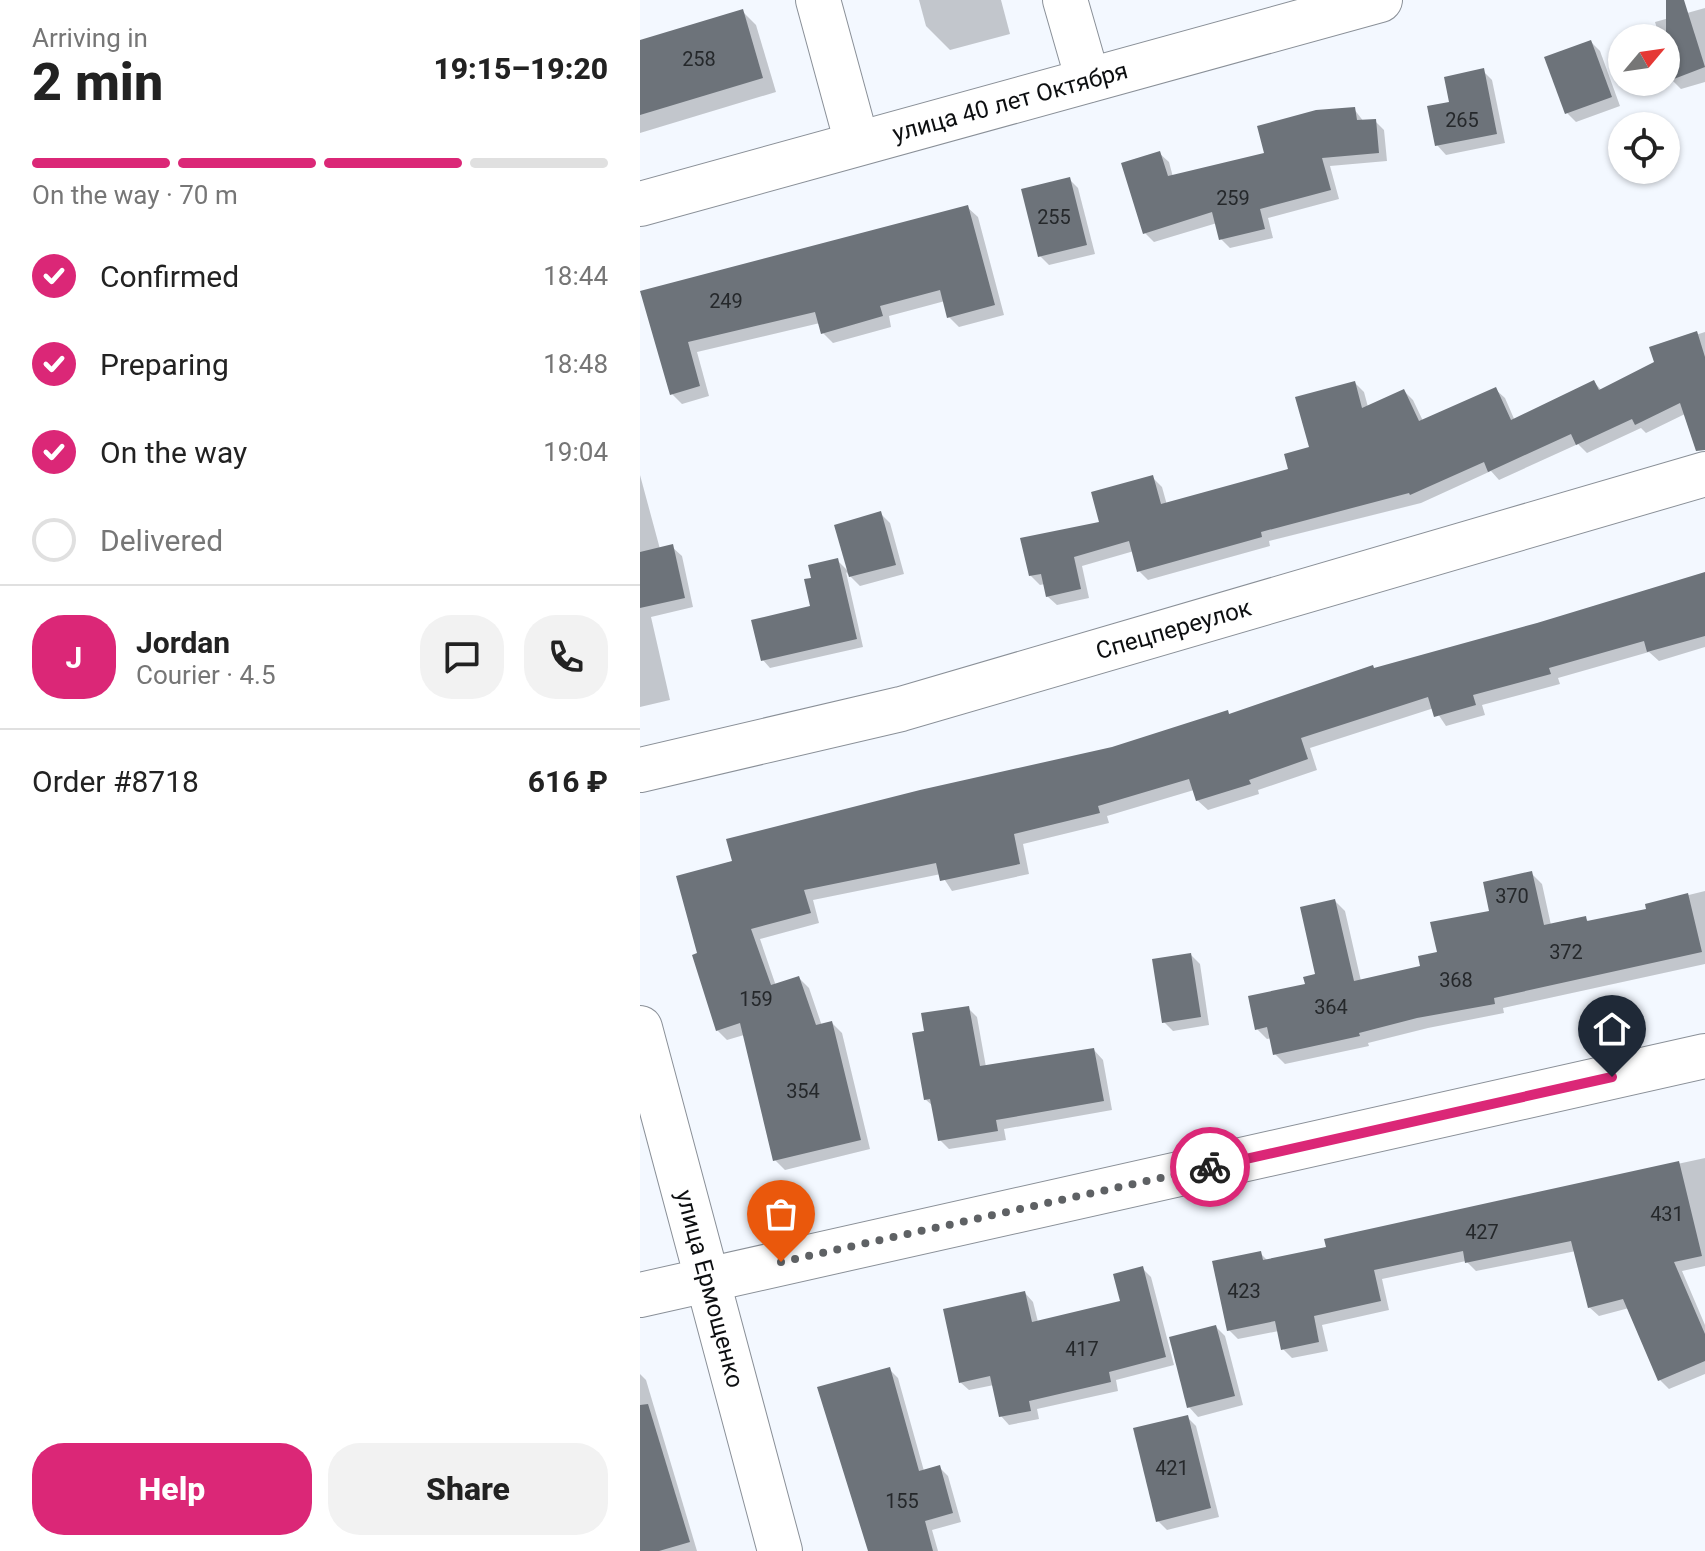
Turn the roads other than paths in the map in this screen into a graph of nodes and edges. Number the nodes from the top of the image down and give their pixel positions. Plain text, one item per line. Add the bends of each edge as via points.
1 (818, 0) edge
2 (1065, 0) edge
3 (1380, 0) edge
4 (1088, 80) junction
5 (857, 143) junction
6 (640, 204) edge
7 (1705, 474) edge
8 (640, 770) edge
9 (640, 1028) edge
10 (1705, 1056) edge
11 (708, 1278) junction
12 (640, 1295) edge
13 (780, 1551) edge

1 - 5 main road
2 - 4 main road
3 - 4 main road, улица 40 лет Октября
4 - 5 main road, улица 40 лет Октября
5 - 6 main road, улица 40 лет Октября
7 - 8 main road, Спецпереулок via 901,709
9 - 11 main road, улица Ермощенко
10 - 11 main road
11 - 12 main road
11 - 13 main road, улица Ермощенко

